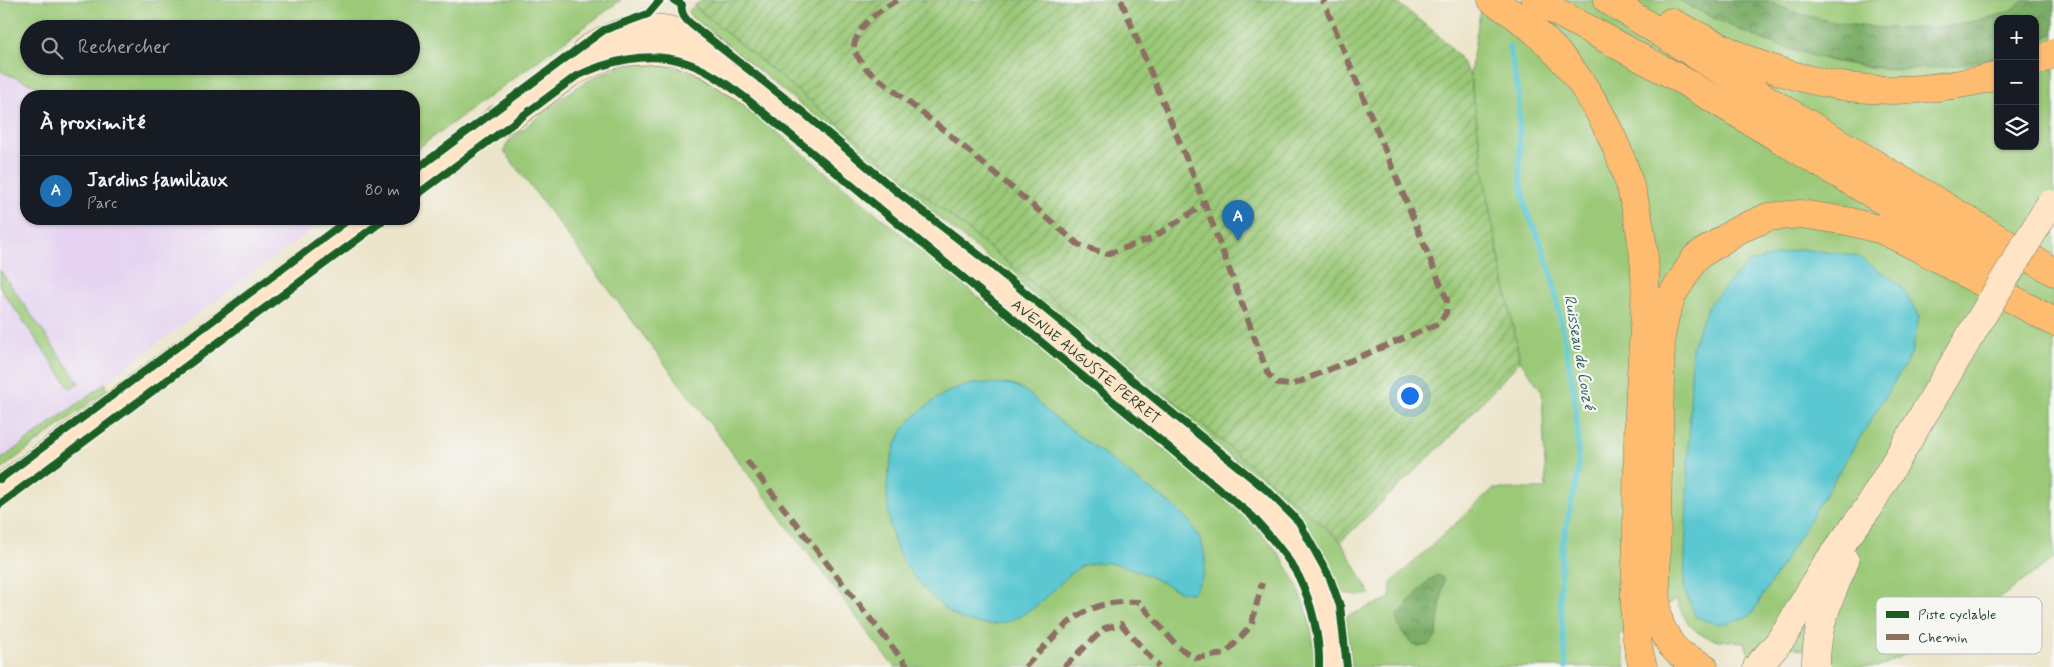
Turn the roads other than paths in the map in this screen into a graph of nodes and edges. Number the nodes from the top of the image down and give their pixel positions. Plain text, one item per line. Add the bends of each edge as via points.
1 (1492, 0) edge
2 (1535, 0) edge
3 (1608, 0) edge
4 (1618, 0) edge
5 (2054, 53) edge
6 (2039, 60) edge
7 (1994, 77) edge
8 (420, 179) edge
9 (2052, 201) edge
10 (357, 225) edge
11 (2054, 272) edge
12 (2054, 304) edge
13 (2054, 322) edge
14 (0, 489) edge
15 (1868, 508) junction
16 (1333, 667) edge
17 (1643, 667) edge
18 (1704, 667) edge
19 (1757, 667) edge
20 (1816, 667) edge

1 - 17 highway via 1521,19 1579,82 1604,121 1622,160 1637,215 1643,250 1644,292 1636,469 1635,617
2 - 12 highway via 1680,78
3 - 11 highway
4 - 7 highway via 1759,64 1832,85 1864,90 1915,90
5 - 6 highway
8 - 16 street, AVENUE AUGUSTE PERRET via 484,131 513,115 586,64 661,39 676,52 708,64 769,103 1282,527 1315,579 1326,609 1333,641
9 - 15 street, bridge
10 - 14 street
13 - 18 highway via 1921,249 1882,230 1847,221 1802,214 1768,217 1738,230 1696,257 1672,295 1661,337 1657,614 1665,635 1680,654
15 - 19 street via 1825,566 1785,634
15 - 20 street via 1818,630

